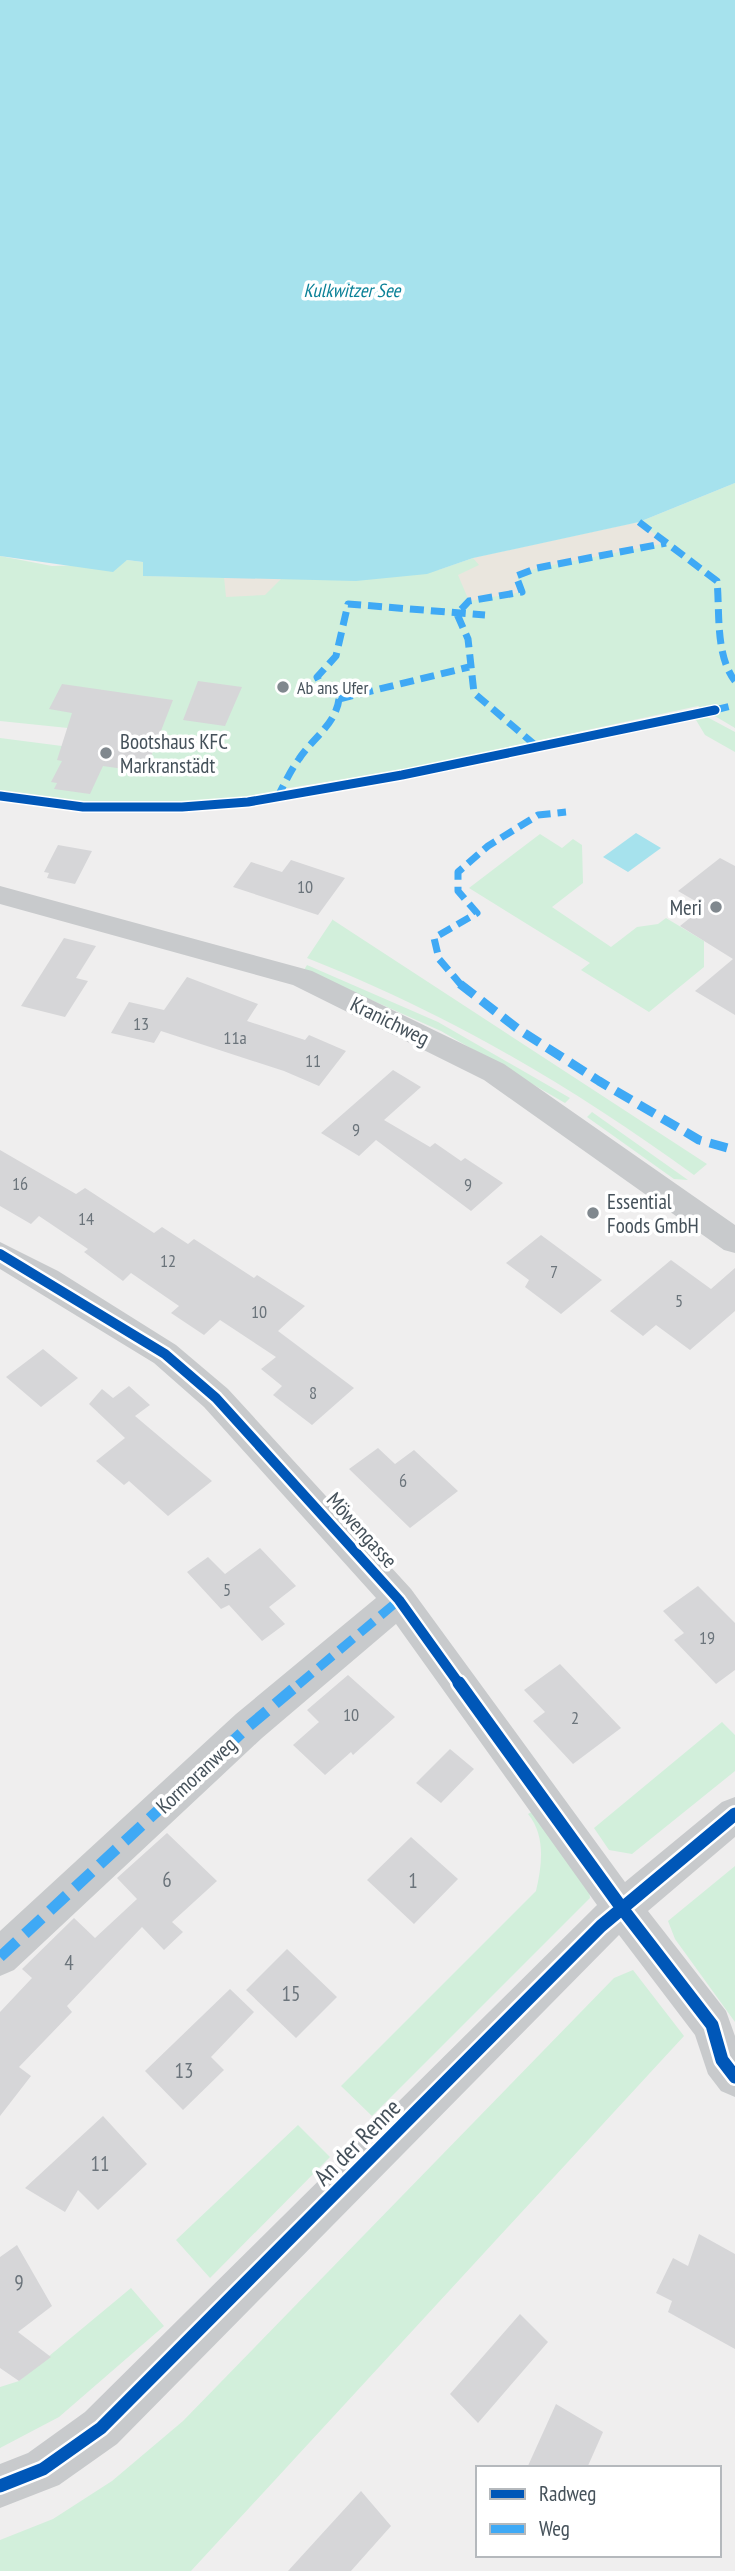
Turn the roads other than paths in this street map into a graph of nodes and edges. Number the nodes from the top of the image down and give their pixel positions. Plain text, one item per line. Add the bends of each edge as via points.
1 (0, 895) edge
2 (735, 1241) edge
3 (0, 1254) edge
4 (399, 1600) junction
5 (735, 1814) edge
6 (621, 1907) junction
7 (0, 1957) edge
8 (735, 2077) edge
9 (0, 2486) edge

1 - 2 street, Kranichweg via 303,978 494,1072
3 - 4 street, Möwengasse via 164,1354 206,1390
4 - 6 street, Möwengasse
4 - 7 street, Kormoranweg via 249,1726
5 - 6 street, An der Renne
6 - 8 street, Möwengasse via 712,2025 722,2060
6 - 9 street, An der Renne via 101,2428 43,2469

